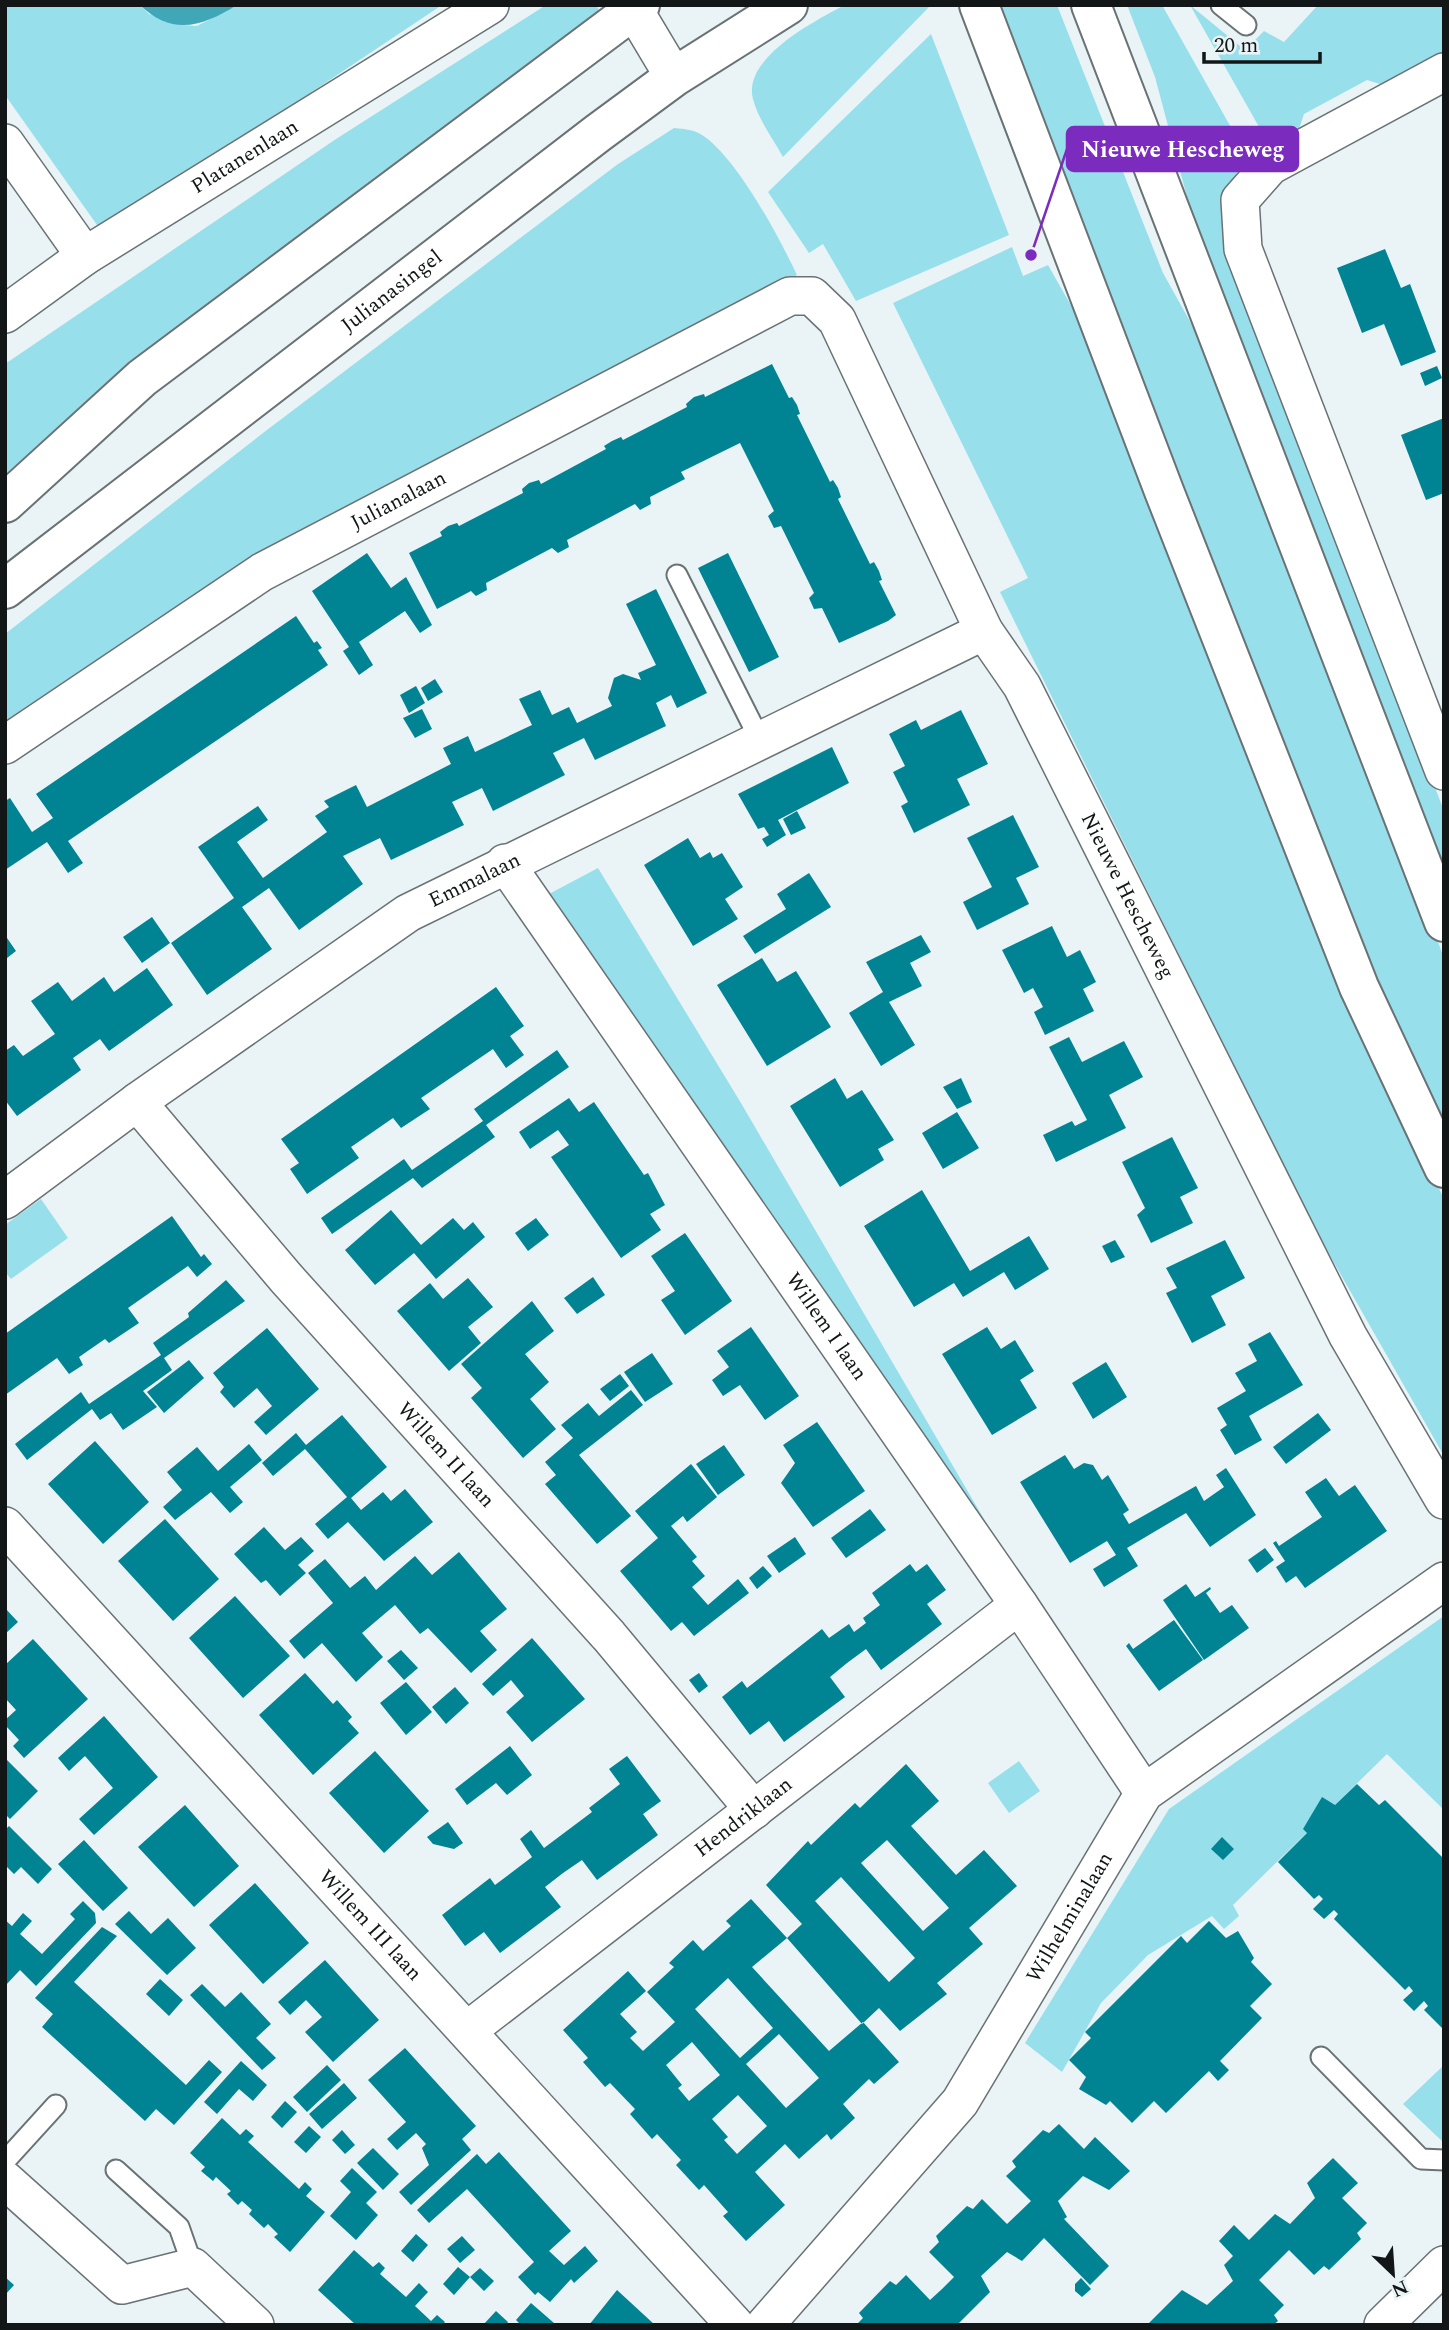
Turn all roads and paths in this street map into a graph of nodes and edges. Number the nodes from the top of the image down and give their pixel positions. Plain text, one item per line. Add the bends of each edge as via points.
1 (490, 5) edge
2 (788, 5) edge
3 (979, 5) edge
4 (1091, 5) edge
5 (1221, 5) edge
6 (635, 7) edge
7 (1246, 25) dead end
8 (1444, 72) edge
9 (674, 77) junction
10 (5, 143) edge
11 (85, 256) junction
12 (812, 296) joint
13 (5, 314) edge
14 (5, 503) edge
15 (677, 575) dead end
16 (5, 589) edge
17 (984, 631) junction
18 (760, 740) junction
19 (5, 745) edge
20 (1444, 771) edge
21 (505, 863) junction
22 (1444, 922) edge
23 (137, 1102) junction
24 (1444, 1168) edge
25 (5, 1200) edge
26 (1444, 1500) edge
27 (5, 1526) edge
28 (1444, 1581) edge
29 (1019, 1605) junction
30 (1144, 1793) junction
31 (754, 1810) junction
32 (468, 2030) junction
33 (1321, 2057) dead end
34 (56, 2105) dead end
35 (1444, 2160) edge
36 (5, 2161) edge
37 (116, 2171) dead end
38 (5, 2180) edge
39 (1444, 2265) edge
40 (194, 2267) junction
41 (255, 2325) edge
42 (735, 2325) edge
43 (765, 2325) edge
44 (1382, 2325) edge

1 - 11 street, Platanenlaan
2 - 9 street, Julianasingel
3 - 24 street via 1359,987
4 - 22 street
5 - 7 lane
6 - 9 street
6 - 14 street via 142,378
8 - 20 street via 1270,166 1240,200 1243,248
9 - 16 street, Julianasingel via 461,235
10 - 11 street
11 - 13 street, Platanenlaan
12 - 17 street, Nieuwe Hescheweg via 837,320
12 - 19 street, Julianalaan via 790,296 262,572
15 - 18 lane
17 - 18 street, Emmalaan
17 - 26 street, Nieuwe Hescheweg via 1023,686 1348,1336
18 - 21 street, Emmalaan
21 - 23 street, Emmalaan via 408,912
21 - 29 street, Willem I laan
23 - 25 street, Emmalaan
23 - 31 street, Willem II laan via 286,1278 609,1636
27 - 32 street, Willem III laan
28 - 30 street, Wilhelminalaan
29 - 30 street, Willem I laan
29 - 31 street, Hendriklaan
30 - 43 street, Wilhelminalaan via 960,2102
31 - 32 street, Hendriklaan
32 - 42 street, Willem III laan
33 - 35 lane via 1421,2159
34 - 36 lane
37 - 40 lane via 179,2227
38 - 40 street via 121,2285
39 - 44 street
40 - 41 street

